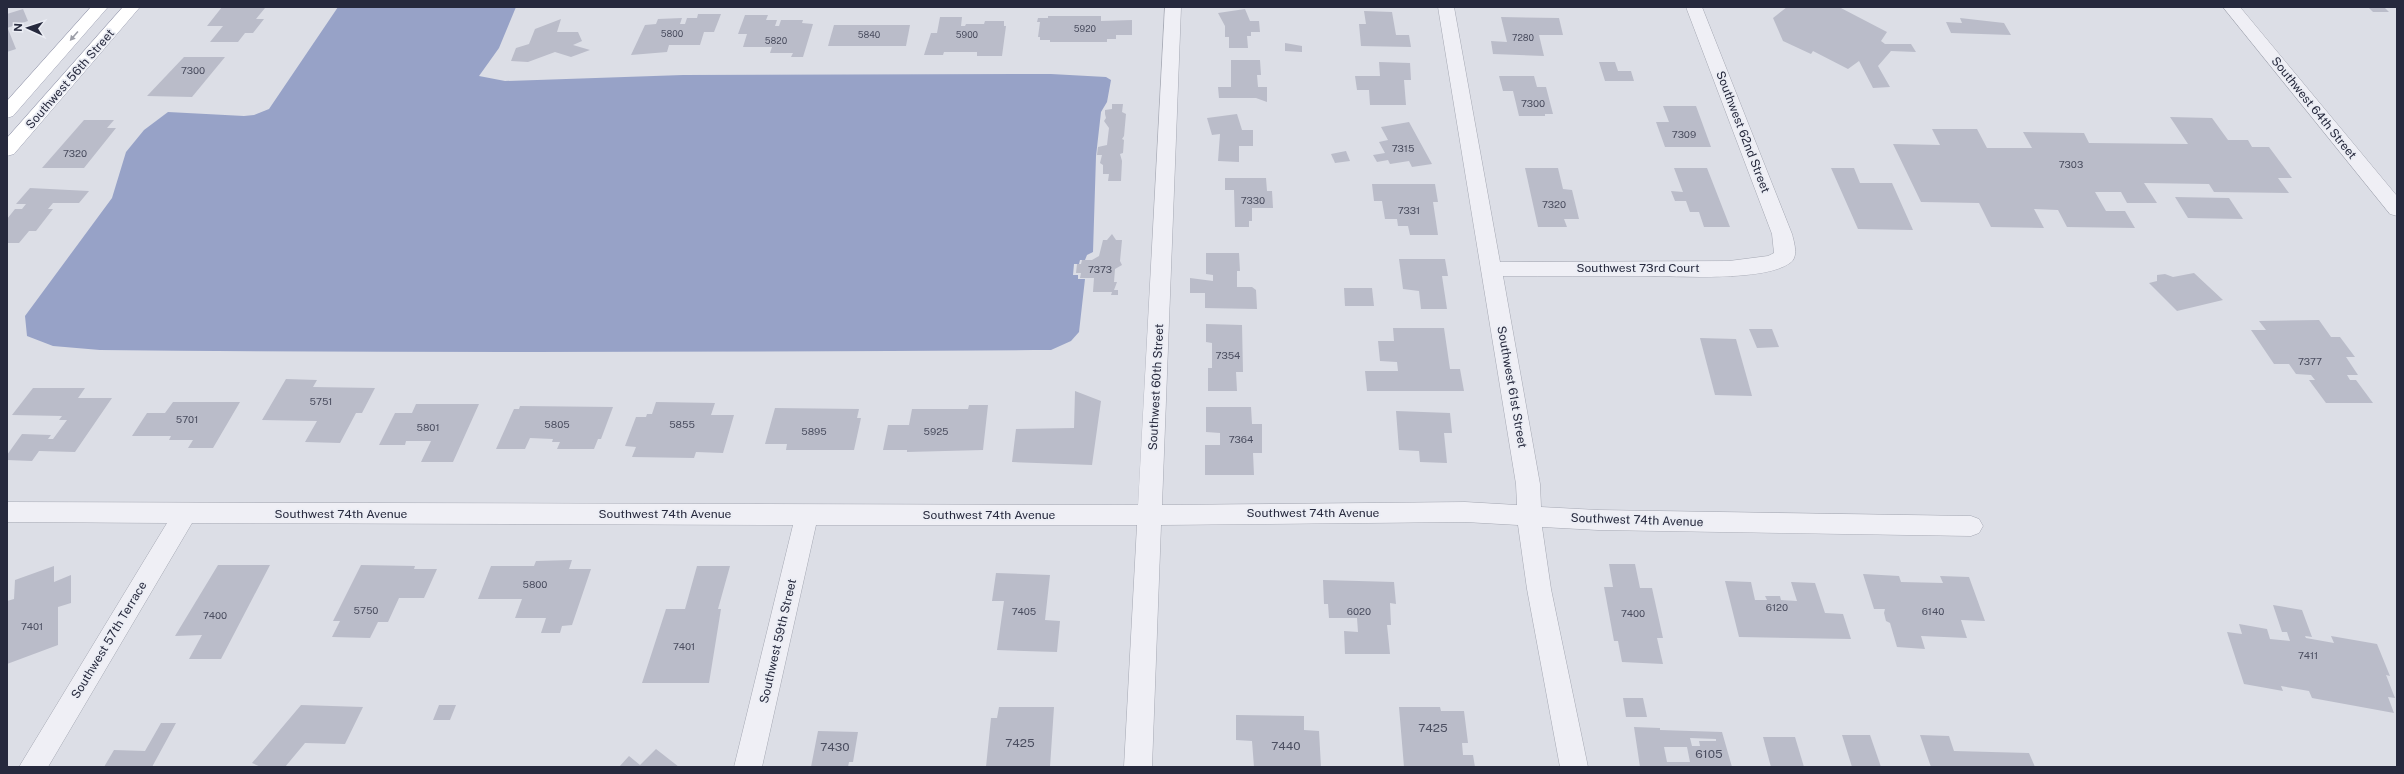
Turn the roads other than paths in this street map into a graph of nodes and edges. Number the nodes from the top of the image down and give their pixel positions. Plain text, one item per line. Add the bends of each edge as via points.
1 (100, 7) edge
2 (132, 7) edge
3 (1173, 7) edge
4 (1446, 7) edge
5 (1694, 7) edge
6 (2231, 7) edge
7 (7, 112) edge
8 (7, 150) edge
9 (2397, 209) edge
10 (1784, 257) joint
11 (1491, 269) junction
12 (7, 512) edge
13 (185, 513) junction
14 (807, 514) junction
15 (1151, 515) junction
16 (1530, 516) junction
17 (1971, 526) dead end
18 (33, 767) edge
19 (748, 767) edge
20 (1138, 767) edge
21 (1574, 767) edge

1 -> 7 main road, Southwest 56th Street
2 - 8 main road, Southwest 56th Street
3 - 15 street, Southwest 60th Street
4 - 11 street, Southwest 61st Street
5 - 10 street, Southwest 62nd Street via 1782,234 1786,247
6 - 9 street, Southwest 64th Street
10 - 11 street, Southwest 73rd Court via 1771,263 1729,268
11 - 16 street, Southwest 61st Street via 1528,484
12 - 13 street, Southwest 74th Avenue
13 - 14 street, Southwest 74th Avenue
13 - 18 street, Southwest 57th Terrace
14 - 15 street, Southwest 74th Avenue
14 - 19 street, Southwest 59th Street
15 - 16 street, Southwest 74th Avenue via 1465,512
15 - 20 street, Southwest 60th Street
16 - 17 street, Southwest 74th Avenue via 1598,520
16 - 21 street, Southwest 61st Street via 1538,589

